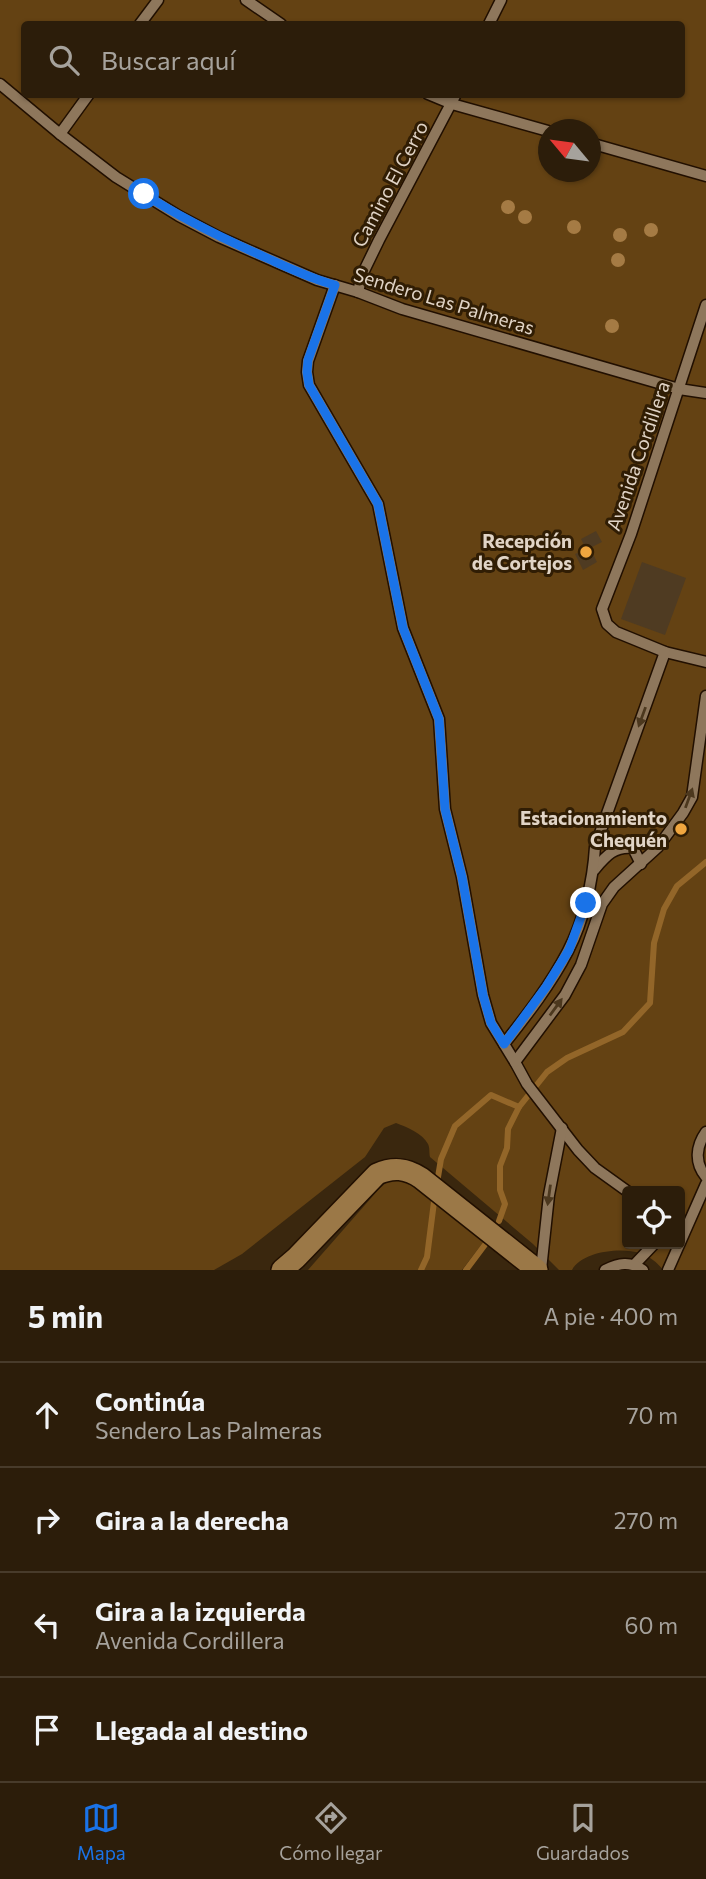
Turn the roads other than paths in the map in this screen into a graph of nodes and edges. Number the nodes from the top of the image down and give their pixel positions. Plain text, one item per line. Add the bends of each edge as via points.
1 (158, 0) edge
2 (246, 0) edge
3 (501, 0) edge
4 (143, 21) edge
5 (277, 21) edge
6 (490, 21) edge
7 (0, 84) edge
8 (86, 98) edge
9 (454, 99) edge
10 (538, 128) edge
11 (60, 134) junction
12 (601, 147) edge
13 (706, 176) edge
14 (335, 285) junction
15 (358, 292) junction
16 (706, 305) edge
17 (679, 389) junction
18 (706, 393) edge
19 (665, 653) junction
20 (706, 662) edge
21 (706, 696) edge
22 (641, 864) junction
23 (594, 870) junction
24 (504, 1044) junction
25 (516, 1062) junction
26 (562, 1128) junction
27 (706, 1132) edge
28 (706, 1177) edge
29 (706, 1184) edge
30 (622, 1187) edge
31 (685, 1224) edge
32 (651, 1249) edge
33 (675, 1249) edge
34 (639, 1267) edge
35 (282, 1270) edge
36 (539, 1270) edge
37 (605, 1270) edge
38 (668, 1270) edge

1 - 4 lane
2 - 5 lane
3 - 6 lane
7 - 11 lane, Sendero Las Palmeras
8 - 11 lane
9 - 10 lane
9 - 15 lane, Camino El Cerro via 379,240
11 - 14 lane, Sendero Las Palmeras via 116,177 179,216
12 - 13 lane
14 - 15 lane, Sendero Las Palmeras
14 - 24 lane via 308,360 309,385 378,504 403,628 439,719 445,809 483,995 491,1023
15 - 17 lane, Sendero Las Palmeras via 402,309
16 - 17 lane, Avenida Cordillera
17 - 18 lane, Sendero Las Palmeras
17 - 19 lane, Avenida Cordillera via 602,609 603,618 616,632
19 - 20 lane
19 -> 23 lane via 595,847
22 -> 21 lane via 692,797
22 - 23 lane via 633,848 622,847 606,855
25 -> 22 lane via 565,995 581,965 602,904
23 - 24 lane via 569,950
24 - 25 lane
25 - 26 lane via 527,1084
26 - 30 lane via 595,1168
26 -> 36 lane
27 - 28 lane via 697,1152
29 - 31 lane
32 - 34 lane
33 - 38 lane
34 - 37 lane via 617,1265
35 - 36 street via 377,1174 400,1169 414,1173

